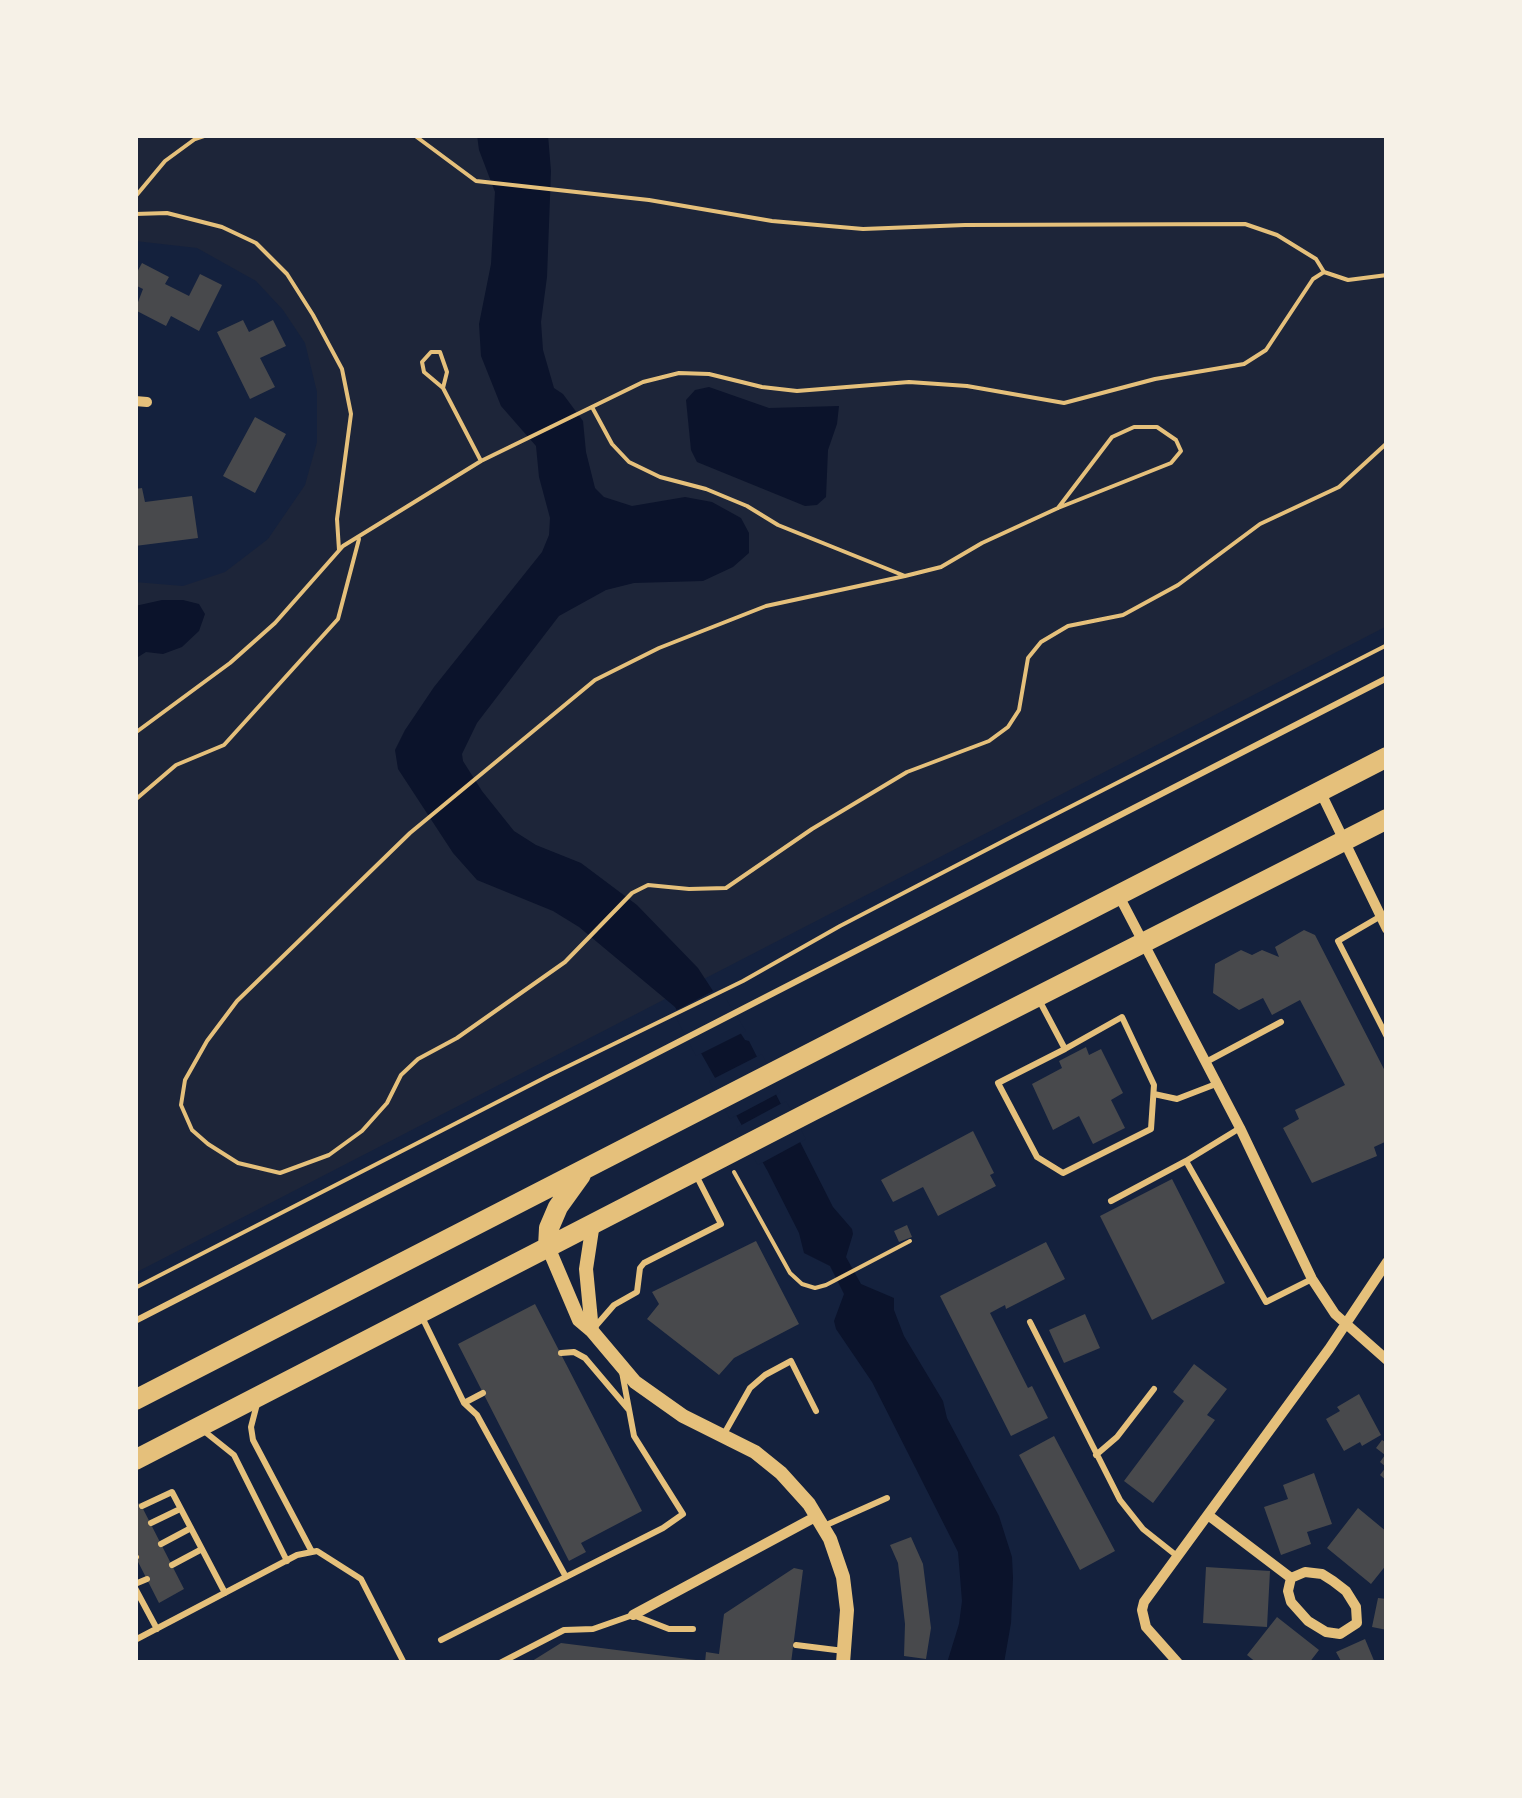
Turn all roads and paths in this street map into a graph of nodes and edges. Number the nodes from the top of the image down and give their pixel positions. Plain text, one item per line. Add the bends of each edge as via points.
1 (207, 135) edge
2 (414, 135) edge
3 (135, 198) edge
4 (135, 214) edge
5 (1324, 272) junction
6 (1387, 275) edge
7 (443, 388) junction
8 (592, 407) junction
9 (1387, 443) edge
10 (481, 461) junction
11 (1058, 508) junction
12 (358, 538) junction
13 (339, 550) junction
14 (905, 576) junction
15 (1387, 646) edge
16 (1387, 678) edge
17 (135, 733) edge
18 (1387, 757) edge
19 (1320, 791) junction
20 (135, 800) edge
21 (1387, 820) edge
22 (1344, 840) junction
23 (1118, 894) junction
24 (1381, 916) junction
25 (1387, 929) edge
26 (1143, 944) junction
27 (1037, 997) junction
28 (1281, 1022) dead end
29 (1387, 1038) edge
30 (1065, 1049) junction
31 (1205, 1063) junction
32 (1216, 1084) junction
33 (1154, 1094) junction
34 (1240, 1128) junction
35 (728, 1154) junction
36 (1186, 1161) junction
37 (585, 1169) junction
38 (694, 1172) junction
39 (1111, 1201) dead end
40 (593, 1223) junction
41 (910, 1242) dead end
42 (548, 1247) junction
43 (1387, 1262) edge
44 (1312, 1278) junction
45 (135, 1288) edge
46 (421, 1314) junction
47 (135, 1321) edge
48 (1030, 1322) dead end
49 (1345, 1325) junction
50 (592, 1331) junction
51 (560, 1353) dead end
52 (1387, 1360) edge
53 (621, 1366) junction
54 (1154, 1389) dead end
55 (482, 1393) dead end
56 (260, 1396) junction
57 (135, 1400) edge
58 (464, 1403) junction
59 (630, 1411) junction
60 (816, 1411) dead end
61 (199, 1428) junction
62 (724, 1434) junction
63 (1096, 1455) junction
64 (135, 1460) edge
65 (887, 1498) dead end
66 (142, 1506) dead end
67 (180, 1509) junction
68 (1208, 1516) junction
69 (820, 1521) junction
70 (150, 1524) dead end
71 (191, 1528) junction
72 (161, 1544) dead end
73 (202, 1549) junction
74 (312, 1552) junction
75 (1177, 1556) junction
76 (287, 1561) junction
77 (172, 1565) dead end
78 (566, 1577) junction
79 (146, 1578) dead end
80 (1291, 1578) junction
81 (135, 1586) edge
82 (225, 1593) junction
83 (633, 1615) junction
84 (157, 1628) junction
85 (694, 1628) dead end
86 (135, 1640) edge
87 (441, 1640) dead end
88 (796, 1645) dead end
89 (844, 1657) edge
90 (404, 1663) edge
91 (500, 1663) edge
92 (1178, 1663) edge

1 - 3 path via 166,161
2 - 5 path via 476,181 863,230 1245,224 1277,235
4 - 13 path via 167,214 256,244 288,274 313,315 342,368 352,414 337,518
5 - 6 path via 1348,280
5 - 8 path via 1312,279 1266,350 1244,364 1064,403 967,386 909,382 796,391 679,373
7 - 7 path via 444,362 440,352 431,352 422,362 424,372
7 - 10 path
8 - 10 path
8 - 14 path via 629,462
9 - 14 path via 1339,487 1260,524 1178,585 1124,616 1068,626 1042,642 1028,658 1020,710 989,741 908,772 726,888 648,884 632,893 549,973 418,1059 362,1131 329,1155 280,1173 238,1163 192,1130 181,1105 186,1080 237,1001 410,832 594,680 766,606
10 - 12 path
11 - 11 path via 1171,462 1181,451 1176,440 1158,427 1112,436
11 - 14 path via 942,567
12 - 13 path
12 - 20 path via 338,619 224,745 176,765
13 - 17 path via 230,663
15 - 45 path
16 - 47 lane
18 - 19 highway
19 - 22 street
19 - 23 highway
21 - 22 highway
22 - 24 street
22 - 26 highway
23 - 26 street
23 - 37 highway
24 - 25 street
24 - 29 lane via 1338,940
26 - 27 highway
26 - 31 street
27 - 30 lane
27 - 35 highway
28 - 31 lane
30 - 33 lane via 1122,1017
30 - 33 lane via 998,1083 1038,1157 1063,1173 1151,1128
31 - 32 street
32 - 33 lane via 1177,1100
32 - 34 street
34 - 36 lane
34 - 44 street
35 - 38 highway
35 - 41 path via 802,1284 815,1288 836,1280
36 - 39 lane
36 - 44 lane via 1266,1302
37 - 42 highway via 558,1207
37 - 57 highway
38 - 40 highway
38 - 50 lane via 722,1224 644,1263 637,1292
40 - 42 highway
40 - 50 street via 586,1269
42 - 46 highway
42 - 50 street via 578,1320
43 - 49 street
44 - 49 street
46 - 56 highway
46 - 58 lane
48 - 63 lane
49 - 52 street
49 - 68 street
50 - 53 street
51 - 59 lane via 585,1358
53 - 59 lane
53 - 62 street via 663,1404
54 - 63 lane
55 - 58 lane
56 - 61 highway
56 - 74 lane via 250,1431
58 - 78 lane via 477,1415
59 - 78 lane via 634,1436 683,1514
60 - 62 lane via 792,1361 750,1388
61 - 64 highway
61 - 76 lane via 234,1455
62 - 69 street via 781,1473
63 - 75 lane via 1142,1529
65 - 69 lane
66 - 67 lane via 172,1492
67 - 70 lane
67 - 71 lane
68 - 75 street
68 - 80 street
69 - 83 street
69 - 89 street via 843,1577
71 - 72 lane
71 - 73 lane
73 - 77 lane
73 - 82 lane
74 - 76 lane
74 - 90 lane via 360,1579
75 - 92 street via 1149,1592 1142,1619
76 - 82 lane
78 - 87 lane
79 - 81 lane
80 - 80 street via 1305,1572 1333,1581 1356,1606 1357,1623 1340,1634 1308,1621 1291,1602
81 - 84 lane
82 - 84 lane
83 - 85 lane via 669,1630
83 - 91 lane via 592,1630 564,1630
84 - 86 lane
88 - 89 lane

